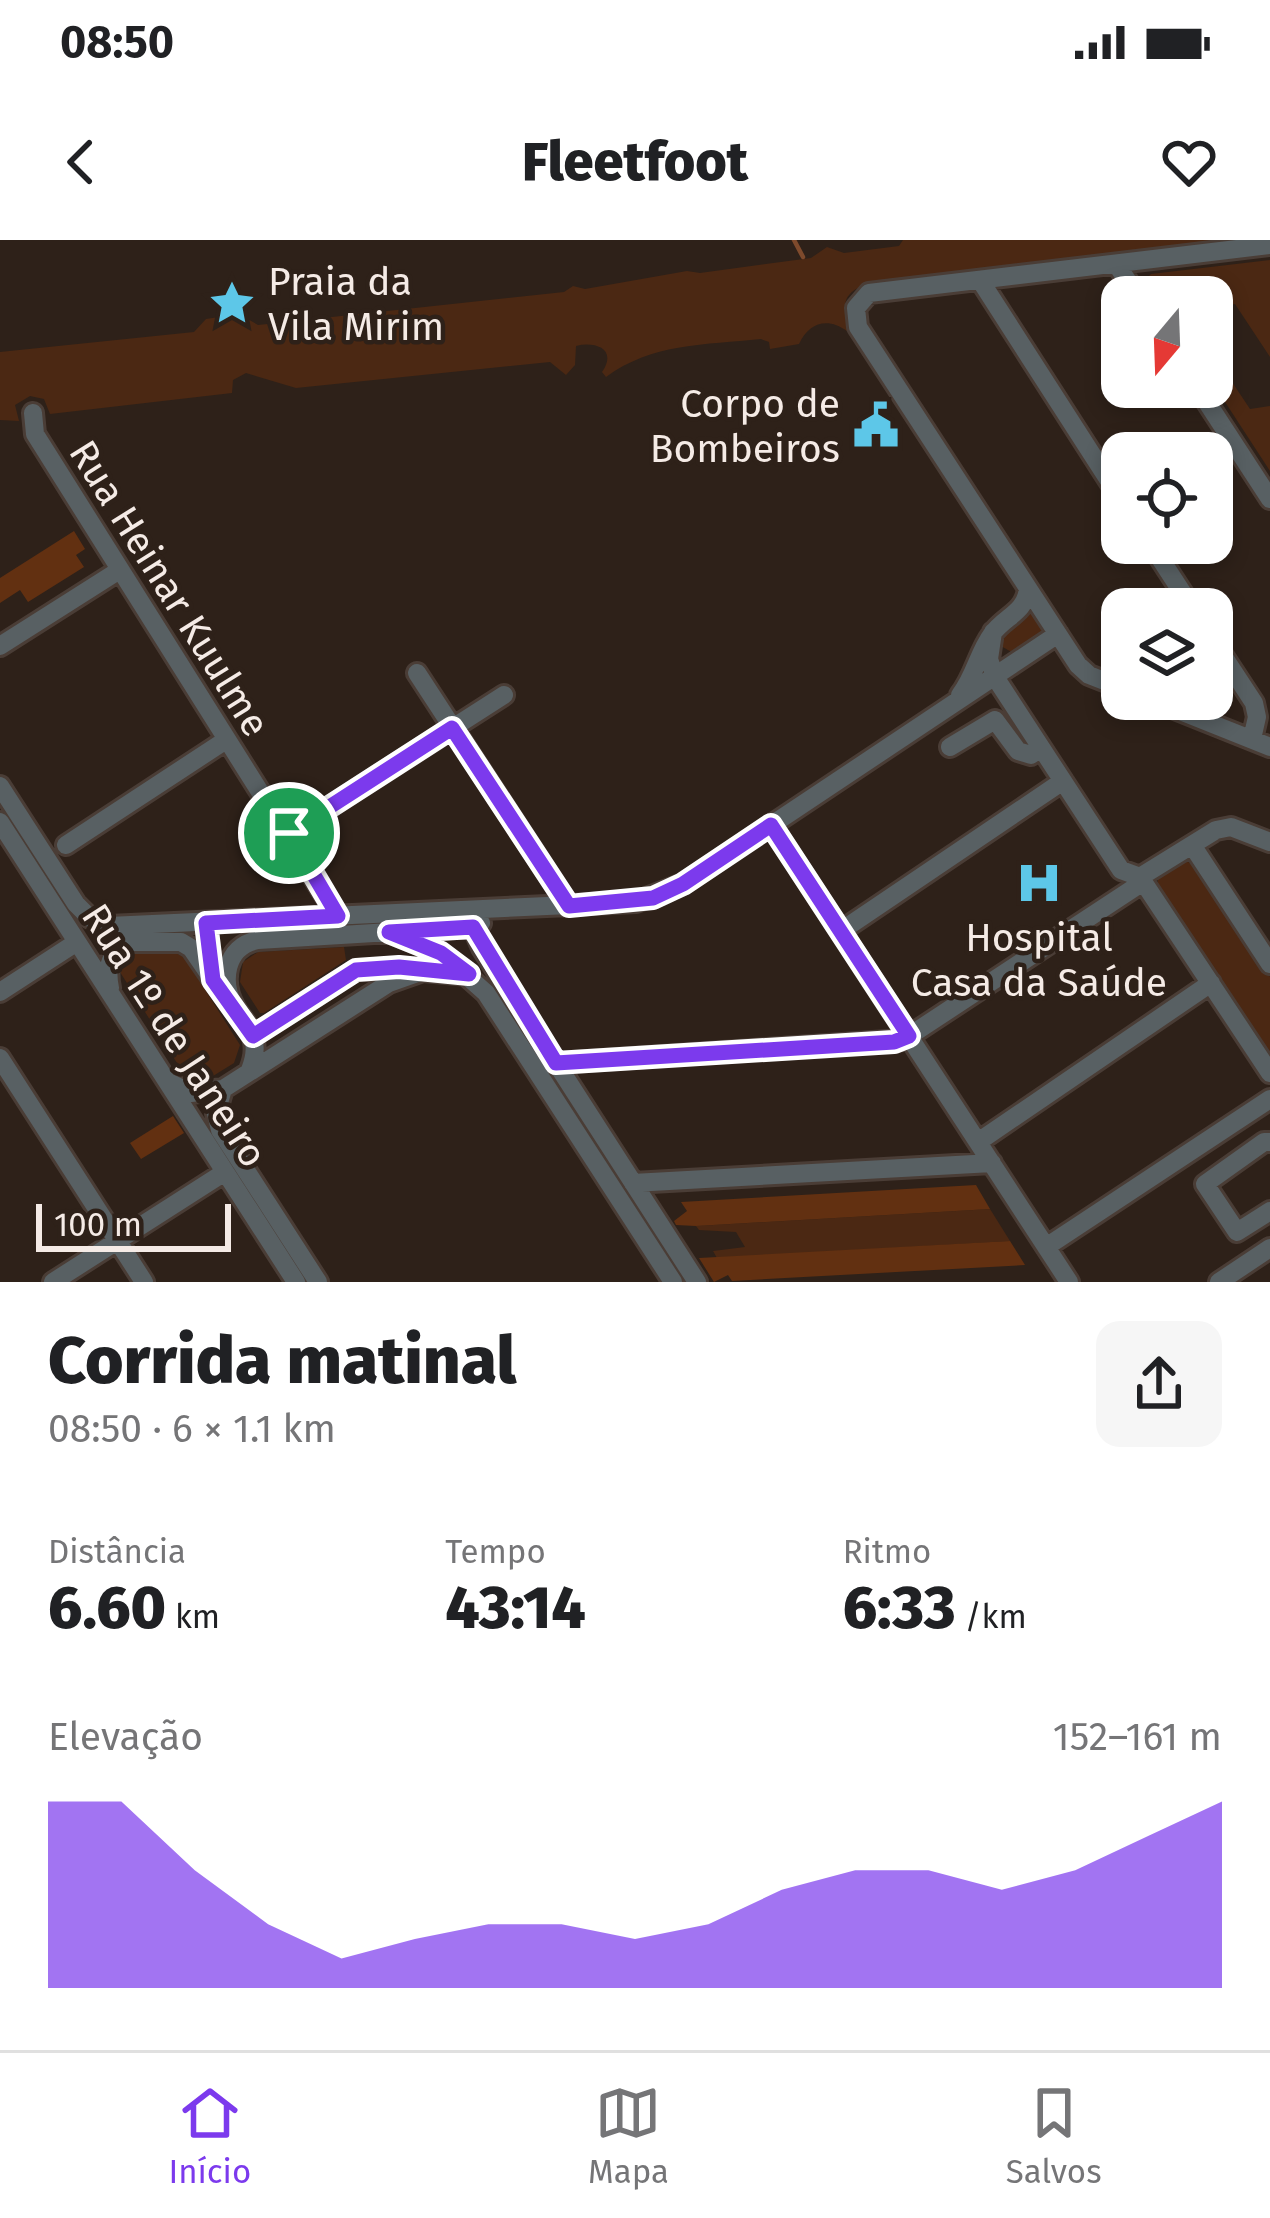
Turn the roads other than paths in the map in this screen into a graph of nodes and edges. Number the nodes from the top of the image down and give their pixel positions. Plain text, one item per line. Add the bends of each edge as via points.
1 (1270, 245) edge
2 (1117, 265) junction
3 (1124, 276) edge
4 (980, 280) junction
5 (1211, 408) edge
6 (33, 412) dead end
7 (1101, 468) edge
8 (1270, 499) edge
9 (118, 571) junction
10 (1031, 609) junction
11 (1058, 634) junction
12 (992, 639) junction
13 (0, 646) edge
14 (1017, 662) junction
15 (1233, 671) edge
16 (417, 673) dead end
17 (994, 677) junction
18 (1101, 679) edge
19 (504, 695) dead end
20 (952, 703) junction
21 (1203, 720) edge
22 (452, 728) junction
23 (226, 740) junction
24 (1261, 743) edge
25 (950, 747) dead end
26 (1041, 748) junction
27 (1063, 781) junction
28 (0, 786) edge
29 (771, 825) junction
30 (4, 833) edge
31 (289, 833) junction
32 (1270, 842) edge
33 (66, 845) dead end
34 (1192, 845) junction
35 (1142, 879) junction
36 (569, 906) junction
37 (338, 916) junction
38 (470, 919) junction
39 (206, 923) junction
40 (149, 926) junction
41 (389, 932) junction
42 (841, 932) junction
43 (77, 942) junction
44 (128, 942) junction
45 (1270, 964) edge
46 (423, 971) junction
47 (473, 979) junction
48 (213, 980) junction
49 (1211, 983) junction
50 (110, 988) junction
51 (0, 992) edge
52 (232, 1004) junction
53 (253, 1036) junction
54 (909, 1036) junction
55 (0, 1058) edge
56 (556, 1063) junction
57 (250, 1070) junction
58 (1270, 1073) edge
59 (170, 1083) junction
60 (223, 1089) junction
61 (1270, 1099) edge
62 (978, 1142) junction
63 (1270, 1142) edge
64 (992, 1163) junction
65 (225, 1172) junction
66 (633, 1183) junction
67 (1270, 1211) edge
68 (118, 1241) junction
69 (1046, 1247) junction
70 (1270, 1248) edge
71 (53, 1282) edge
72 (144, 1282) edge
73 (296, 1282) edge
74 (318, 1282) edge
75 (673, 1282) edge
76 (697, 1282) edge
77 (1069, 1282) edge
78 (1220, 1282) edge

1 - 2 street
2 - 3 street
2 - 4 street
4 - 7 street
4 - 10 street via 868,293 856,308 858,327 1028,589
5 - 8 street
6 - 9 street, Rua Heinar Kuulme via 35,434
9 - 13 street
9 - 23 street, Rua Heinar Kuulme
10 - 11 street
10 - 12 street
11 - 14 street
11 - 18 street via 1082,670
12 - 14 street via 999,656
12 - 17 street
12 - 20 street
14 - 17 street
15 - 24 street via 1254,703
16 - 22 street
17 - 20 street
17 - 26 street
19 - 22 street
20 - 29 street
21 - 24 street
22 - 31 street
22 - 36 street
23 - 31 street, Rua Heinar Kuulme
23 - 33 street
25 - 26 street via 995,720 1018,752
26 - 27 street
27 - 35 street via 1121,870
27 - 42 street
28 - 40 street, Rua 1º de Janeiro via 76,904 103,924
29 - 36 street via 653,898
29 - 42 street
30 - 43 street, Rua 1º de Janeiro
31 - 37 street, Rua Heinar Kuulme
32 - 34 street via 1225,827
34 - 35 street
34 - 45 street
35 - 49 street
35 - 54 street
36 - 38 street via 506,908
37 - 38 street
37 - 39 street
38 - 41 street
38 - 56 street
39 - 40 street
39 - 48 street
40 - 44 street
41 - 47 street via 441,953
41 - 52 street via 249,941 228,964
42 - 54 street
43 - 50 street, Rua 1º de Janeiro
43 - 51 street
44 - 48 street via 181,942
44 - 50 street via 110,958
46 - 47 street
46 - 53 street via 356,970
46 - 57 street via 377,989
47 - 75 street
48 - 52 street
49 - 58 street
49 - 62 street
50 - 59 street, Rua 1º de Janeiro
52 - 53 street
53 - 57 street
54 - 56 street
54 - 62 street
55 - 68 street
56 - 66 street
57 - 60 street
59 - 60 street via 191,1093
59 - 65 street, Rua 1º de Janeiro
60 - 74 street, Rua 1º de Janeiro via 215,1114 220,1130
61 - 69 street
62 - 64 street
63 - 67 street via 1205,1184 1237,1232
64 - 66 street
64 - 69 street
65 - 68 street
65 - 73 street, Rua 1º de Janeiro
66 - 76 street
68 - 71 street
68 - 72 street
69 - 77 street
70 - 78 street

